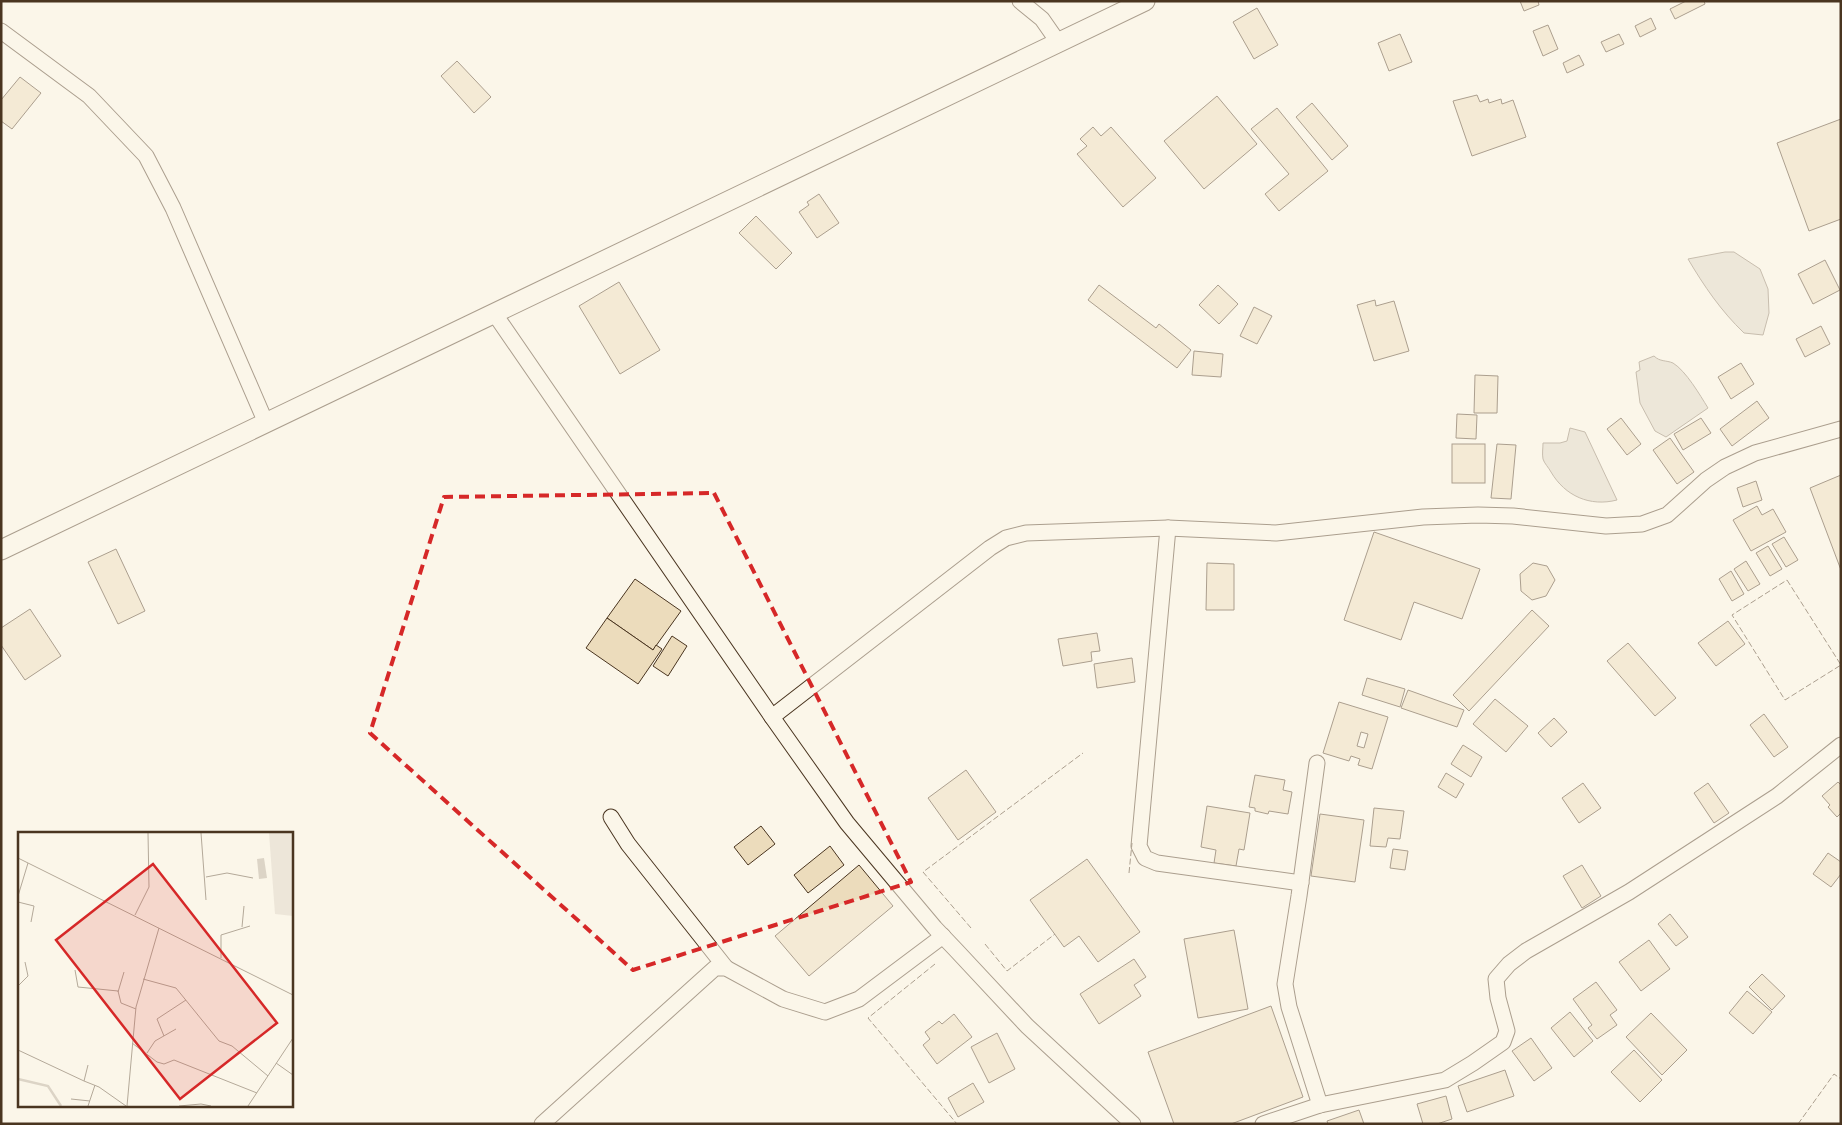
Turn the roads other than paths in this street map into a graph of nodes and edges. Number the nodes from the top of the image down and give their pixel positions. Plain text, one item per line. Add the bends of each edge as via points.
1 (1020, 1) edge
2 (1145, 1) edge
3 (1, 32) edge
4 (1058, 42) junction
5 (494, 313) junction
6 (266, 423) junction
7 (1841, 429) edge
8 (1168, 528) junction
9 (1, 550) edge
10 (772, 717) junction
11 (1841, 746) edge
12 (1317, 763) dead end
13 (611, 818) dead end
14 (1301, 883) junction
15 (943, 936) junction
16 (726, 968) junction
17 (1320, 1105) junction
18 (542, 1124) edge
19 (1133, 1124) edge
20 (1263, 1124) edge

1 - 4 street via 1042,19
2 - 4 street
3 - 6 street via 89,96 146,156 173,208
4 - 5 street
5 - 6 street
5 - 10 street
6 - 9 street
7 - 8 street via 1755,453 1706,480 1667,515 1642,524 1606,526 1513,516 1478,516 1423,517 1276,534
8 - 10 street via 1026,533 1006,538
8 - 14 street via 1139,846 1145,858 1157,863
10 - 15 street via 847,823
11 - 17 street via 1777,796 1629,892 1509,964 1496,979 1507,1031 1503,1042 1480,1058 1445,1080
12 - 14 street
13 - 16 street
14 - 17 street via 1285,984 1289,1007
15 - 16 street via 859,1000 825,1012 783,999
15 - 19 street via 1027,1026
16 - 18 street via 715,968
17 - 20 street

